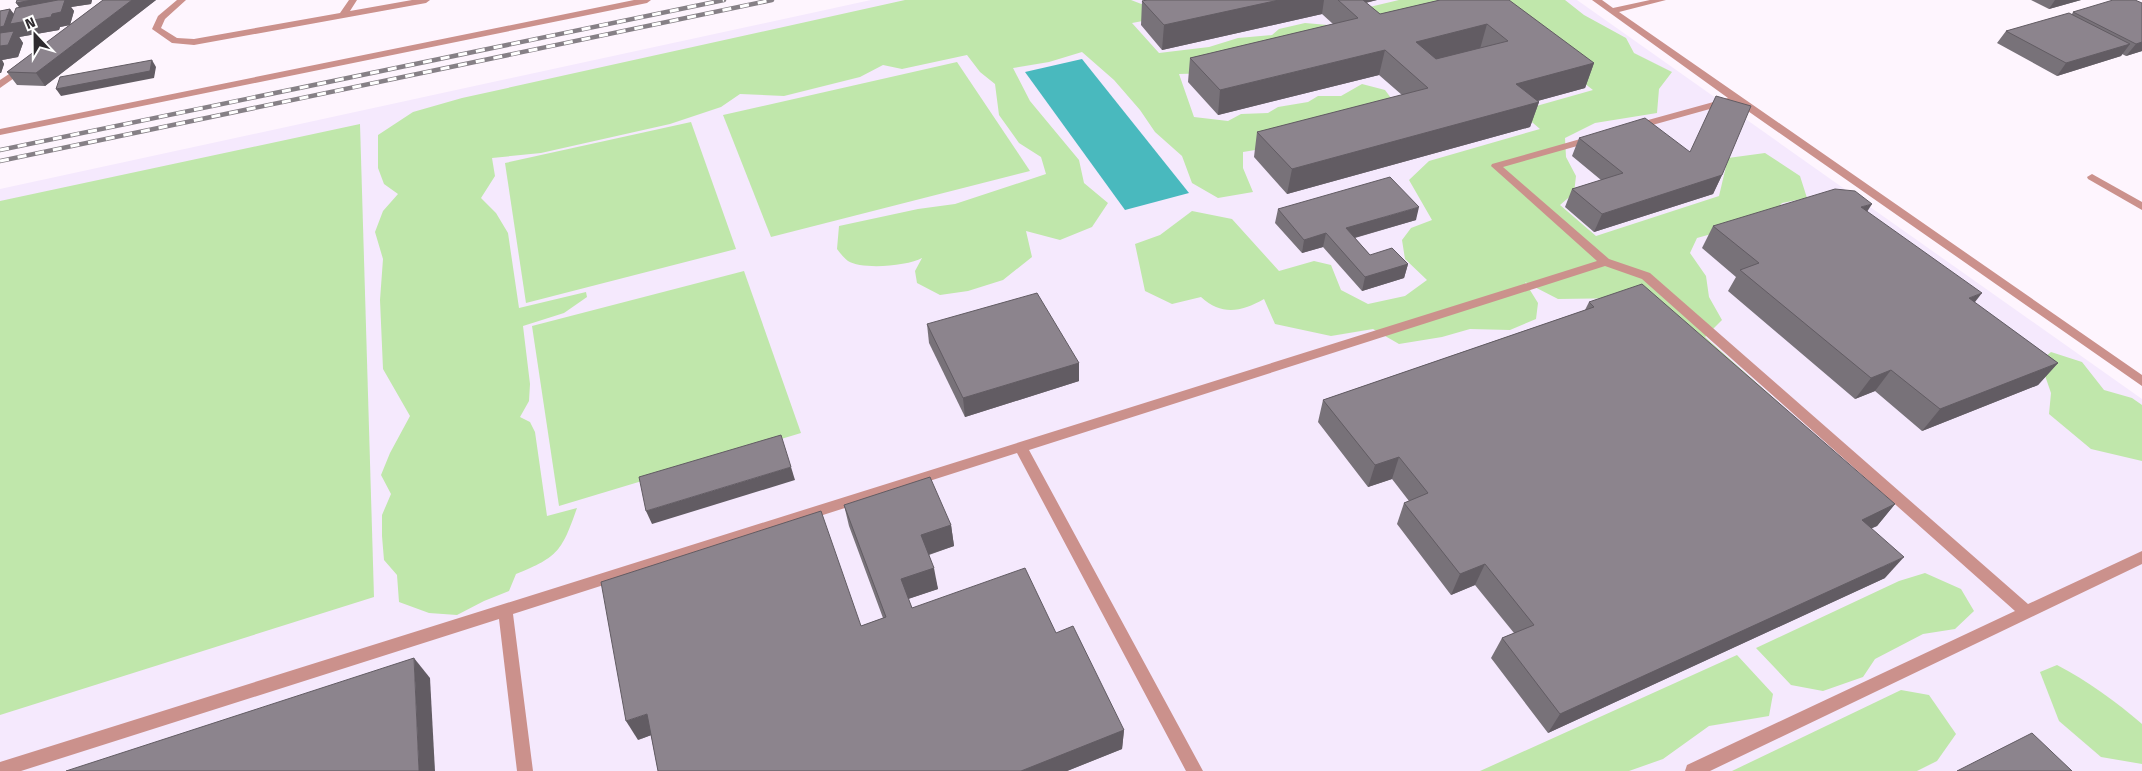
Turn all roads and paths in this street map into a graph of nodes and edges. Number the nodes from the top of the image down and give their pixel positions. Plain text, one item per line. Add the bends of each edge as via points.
1 (182, 0) edge
2 (353, 0) edge
3 (426, 0) edge
4 (647, 0) edge
5 (1596, 0) edge
6 (1662, 0) edge
7 (1612, 11) junction
8 (343, 16) junction
9 (31, 62) edge
10 (0, 85) edge
11 (1736, 100) junction
12 (1626, 130) edge
13 (0, 132) edge
14 (1607, 135) edge
15 (2092, 177) dead end
16 (2142, 206) edge
17 (1605, 262) junction
18 (2142, 381) edge
19 (1021, 448) junction
20 (2142, 557) edge
21 (505, 610) junction
22 (2028, 613) junction
23 (0, 770) edge
24 (525, 771) edge
25 (1195, 771) edge
26 (1693, 771) edge

1 - 8 street via 161,18 156,28 175,41 194,42
2 - 8 street
3 - 8 street
4 - 13 street
5 - 7 street
6 - 7 street
7 - 11 street
9 - 10 street
11 - 12 street
11 - 18 street
14 - 17 street via 1496,166
15 - 16 street
17 - 19 street
17 - 22 street via 1646,276
19 - 21 street
19 - 25 street
20 - 22 street
21 - 23 street
21 - 24 street
22 - 26 street

